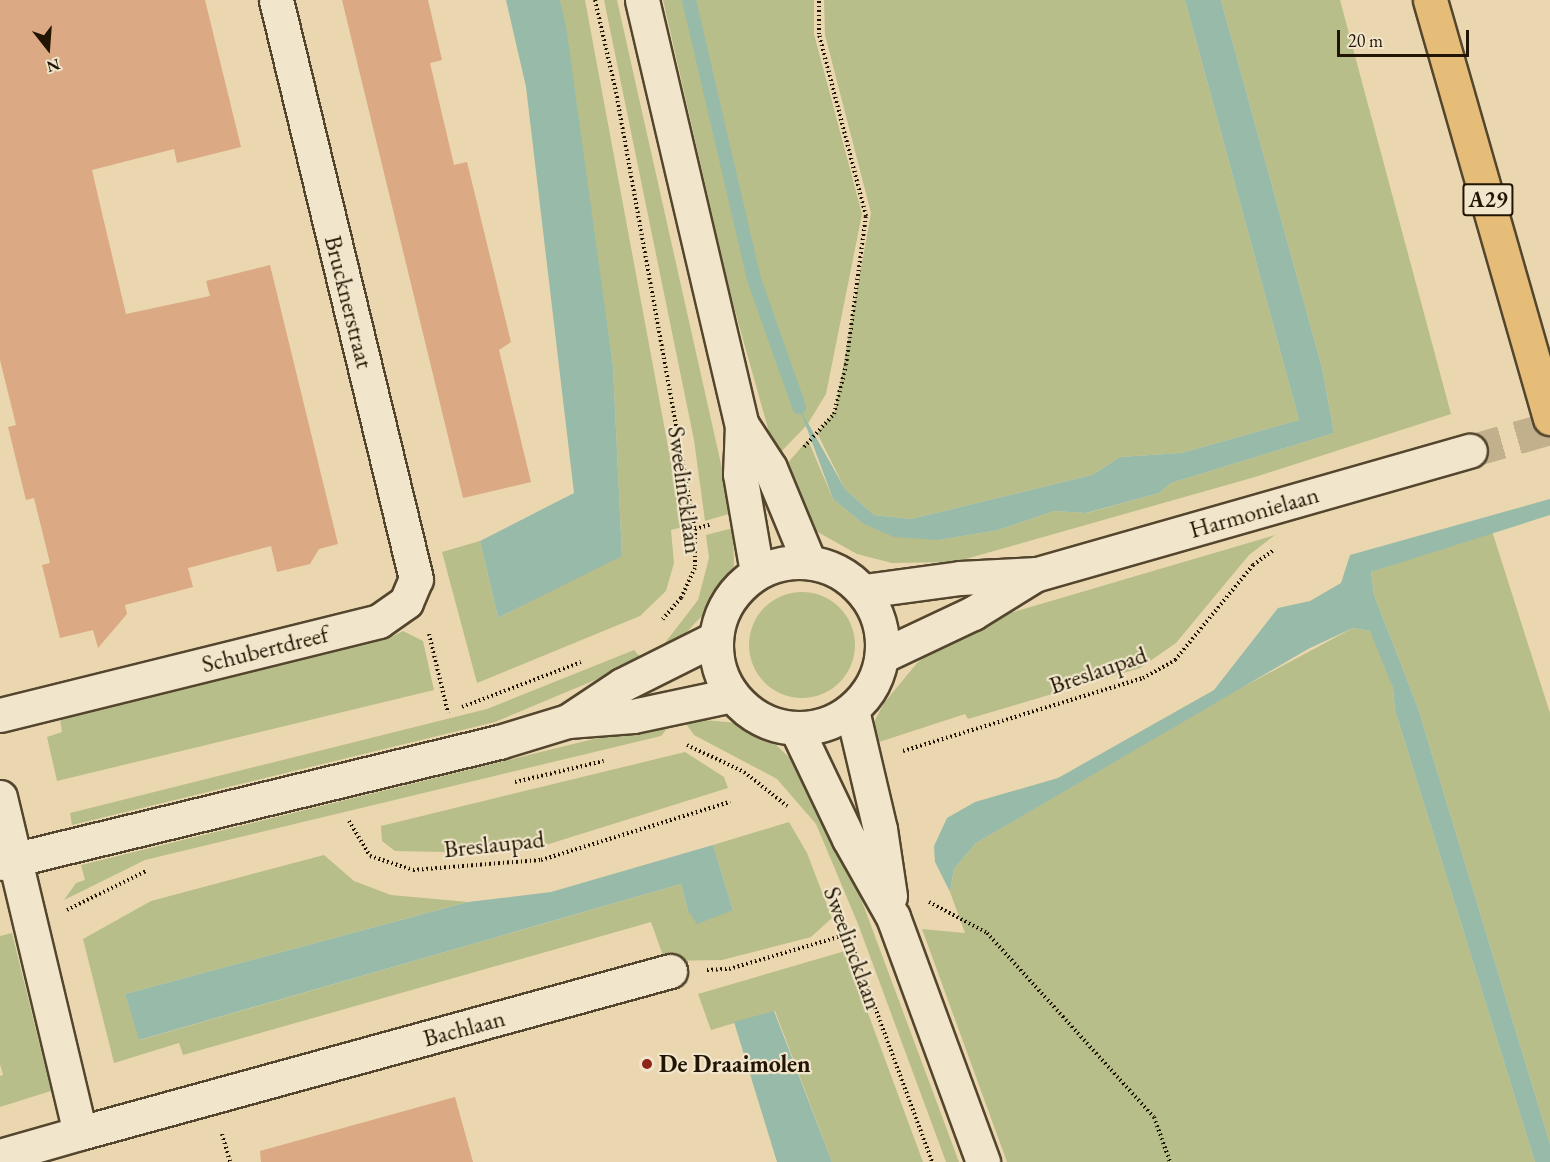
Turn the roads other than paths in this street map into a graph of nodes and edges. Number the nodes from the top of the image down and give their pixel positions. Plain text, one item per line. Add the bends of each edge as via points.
1 (276, 0) edge
2 (642, 0) edge
3 (1430, 0) edge
4 (1547, 409) edge
5 (742, 425) junction
6 (1470, 451) tunnel mouth
7 (809, 562) junction
8 (757, 572) junction
9 (1037, 574) junction
10 (864, 591) junction
11 (406, 603) joint
12 (716, 638) junction
13 (882, 656) junction
14 (732, 695) junction
15 (852, 710) junction
16 (0, 715) edge
17 (568, 721) junction
18 (796, 728) junction
19 (0, 797) edge
20 (8, 861) edge
21 (893, 917) junction
22 (670, 971) road end
23 (80, 1133) junction
24 (0, 1156) edge
25 (983, 1162) edge

1 - 11 street, Brucknerstraat via 416,579
2 - 5 street
3 - 4 highway, A29
5 - 7 street via 770,468
5 - 8 street via 740,474
6 - 9 street, Harmonielaan
7 - 8 street via 792,562
7 - 10 street via 840,572
8 - 12 street via 725,607
9 - 10 street, Harmonielaan via 960,578
9 - 13 street, Harmonielaan via 973,613
10 - 13 street via 879,621
11 - 16 street, Schubertdreef via 379,621
12 - 14 street via 719,668
12 - 17 street via 622,685
13 - 15 street via 872,686
14 - 17 street via 633,716
14 - 18 street via 767,722
15 - 18 street via 826,724
15 - 21 street, Sweelincklaan via 880,828
17 - 20 street via 499,742
18 - 21 street, Sweelincklaan via 849,839
19 - 20 street
20 - 23 street via 28,919
21 - 25 street, Sweelincklaan
22 - 23 street, Bachlaan
23 - 24 street, Bachlaan

